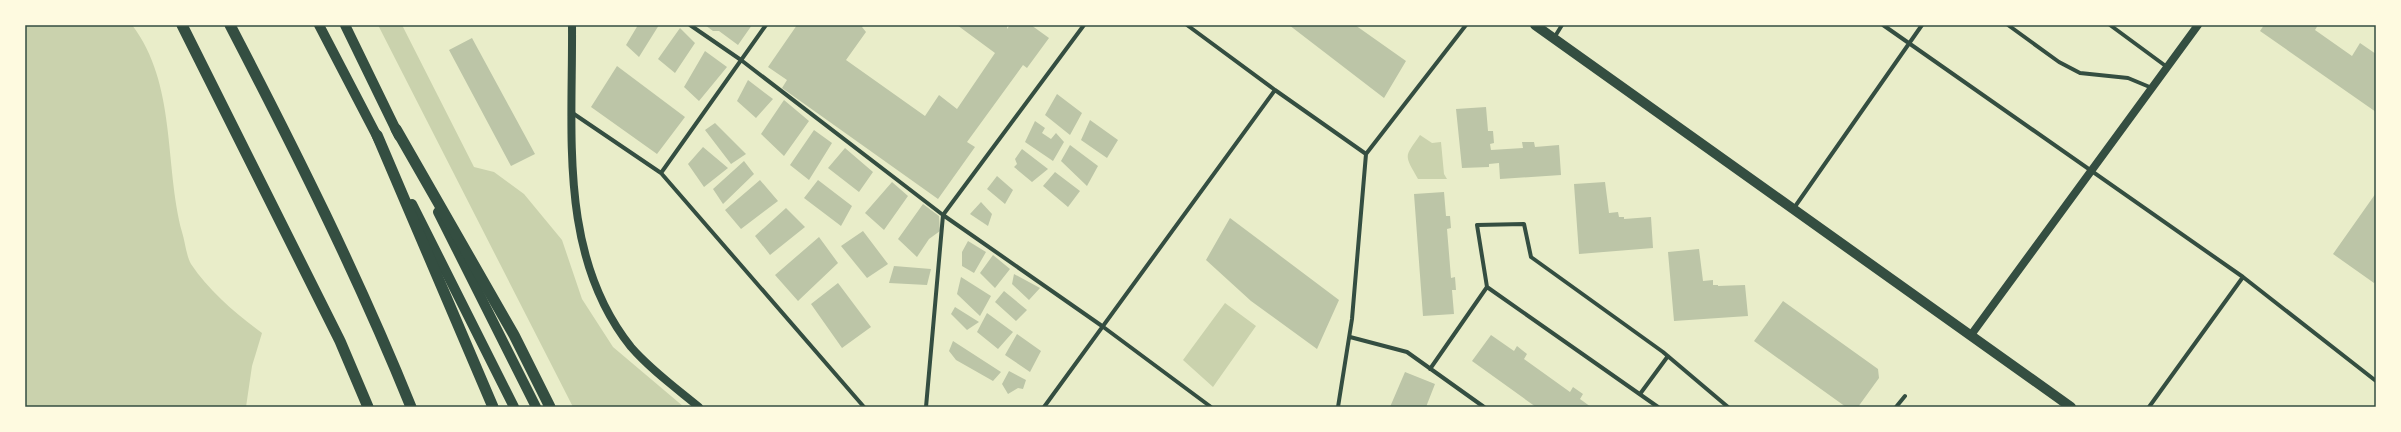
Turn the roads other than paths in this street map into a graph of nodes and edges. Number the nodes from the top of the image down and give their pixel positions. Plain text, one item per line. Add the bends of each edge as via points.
1 (182, 25) edge
2 (230, 25) edge
3 (319, 25) edge
4 (345, 25) edge
5 (572, 25) edge
6 (690, 25) edge
7 (766, 25) edge
8 (1084, 25) edge
9 (1187, 25) edge
10 (1466, 25) edge
11 (1535, 25) edge
12 (1562, 25) edge
13 (1883, 25) edge
14 (1922, 25) edge
15 (2008, 25) edge
16 (2110, 25) edge
17 (2198, 25) edge
18 (1554, 38) junction
19 (1909, 43) junction
20 (740, 60) junction
21 (2167, 68) junction
22 (2152, 88) junction
23 (1275, 90) junction
24 (571, 111) junction
25 (396, 129) junction
26 (377, 135) junction
27 (1366, 154) junction
28 (2092, 170) junction
29 (661, 173) junction
30 (1793, 209) junction
31 (942, 215) junction
32 (2243, 278) junction
33 (1487, 286) junction
34 (1102, 326) junction
35 (1971, 335) junction
36 (1350, 337) junction
37 (1668, 356) junction
38 (1430, 368) junction
39 (2376, 381) edge
40 (1640, 394) junction
41 (1905, 396) dead end
42 (368, 407) edge
43 (411, 407) edge
44 (493, 407) edge
45 (514, 407) edge
46 (536, 407) edge
47 (550, 407) edge
48 (699, 407) edge
49 (864, 407) edge
50 (926, 407) edge
51 (1044, 407) edge
52 (1211, 407) edge
53 (1338, 407) edge
54 (1484, 407) edge
55 (1658, 407) edge
56 (1728, 407) edge
57 (1896, 407) edge
58 (2071, 407) edge
59 (2149, 407) edge

1 - 42 highway via 340,341
2 - 43 highway via 311,181 385,342
3 - 26 main road
4 - 25 main road
5 - 24 main road
6 - 20 street
7 - 20 street
8 - 31 street
9 - 23 street
10 - 27 street
11 - 18 main road
12 - 18 street
13 - 19 street
14 - 19 street
15 - 22 street via 2059,62 2080,73 2128,78
16 - 21 street
17 - 21 main road
18 - 30 main road
19 - 28 street
19 - 30 street
20 - 29 street
20 - 31 street
21 - 22 main road
22 - 28 main road
23 - 27 street
23 - 34 street
24 - 29 street
24 - 48 main road via 575,210 599,295 613,321 632,347 652,369
25 - 46 main road
25 - 47 highway via 514,335
26 - 44 highway
26 - 45 main road
27 - 36 street
28 - 32 street
28 - 35 main road
29 - 49 street
30 - 35 main road
31 - 34 street
31 - 50 street
32 - 39 street
32 - 59 street
33 - 37 street via 1477,225 1524,224 1531,257
33 - 38 street
33 - 40 street
34 - 51 street
34 - 52 street
35 - 58 main road
36 - 38 street via 1407,352
36 - 53 street
37 - 40 street
37 - 56 street
38 - 54 street
40 - 55 street
41 - 57 street

